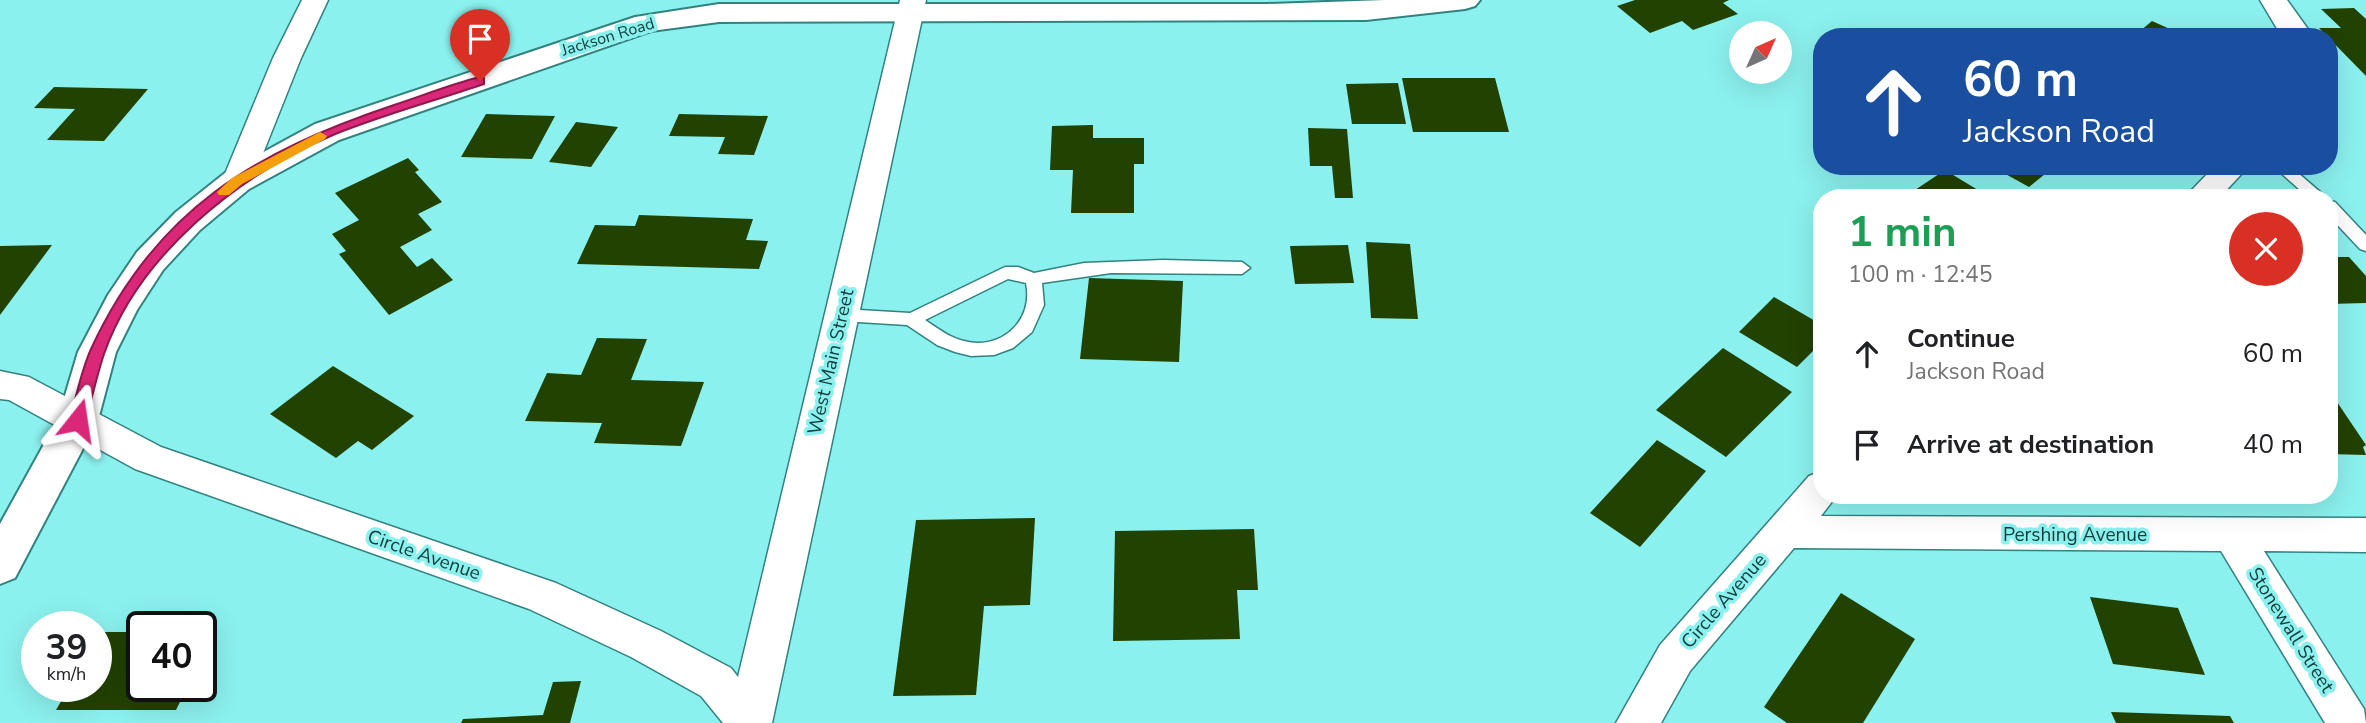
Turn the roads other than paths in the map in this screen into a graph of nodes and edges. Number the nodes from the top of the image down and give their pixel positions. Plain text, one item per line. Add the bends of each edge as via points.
1 (315, 0) edge
2 (1465, 0) edge
3 (2273, 0) edge
4 (1420, 3) edge
5 (911, 5) edge
6 (2293, 28) edge
7 (2224, 175) edge
8 (2291, 175) edge
9 (237, 181) junction
10 (2210, 189) edge
11 (2308, 189) edge
12 (2338, 215) edge
13 (2366, 245) edge
14 (1242, 268) dead end
15 (1033, 279) junction
16 (842, 315) junction
17 (911, 319) junction
18 (0, 385) edge
19 (78, 420) junction
20 (1813, 497) edge
21 (1784, 531) junction
22 (2366, 535) edge
23 (2233, 536) junction
24 (0, 565) edge
25 (750, 723) edge
26 (1638, 723) edge
27 (2349, 723) edge

1 - 9 street
2 - 4 street, Jackson Road
3 - 6 street
4 - 5 street, Jackson Road via 1366,11 1267,13
5 - 9 street, Jackson Road via 719,13 646,23 327,132
5 - 16 street, West Main Street
7 - 10 street
8 - 11 lane
9 - 19 street, Jackson Road via 188,221 150,261 97,352
12 - 13 lane
14 - 15 lane via 1108,265 1070,268
15 - 17 lane via 1005,273
15 - 17 lane via 1037,289 1033,320 1003,345 981,350 959,346
16 - 17 lane
16 - 25 street, West Main Street
18 - 19 street, Circle Avenue via 16,387
19 - 24 street, Jackson Road
19 - 25 street, Circle Avenue via 148,458 542,596 716,682
20 - 21 street, Circle Avenue
21 - 23 street, Pershing Avenue
21 - 26 street, Circle Avenue via 1675,658
22 - 23 street, Pershing Avenue
23 - 27 street, Stonewall Street

